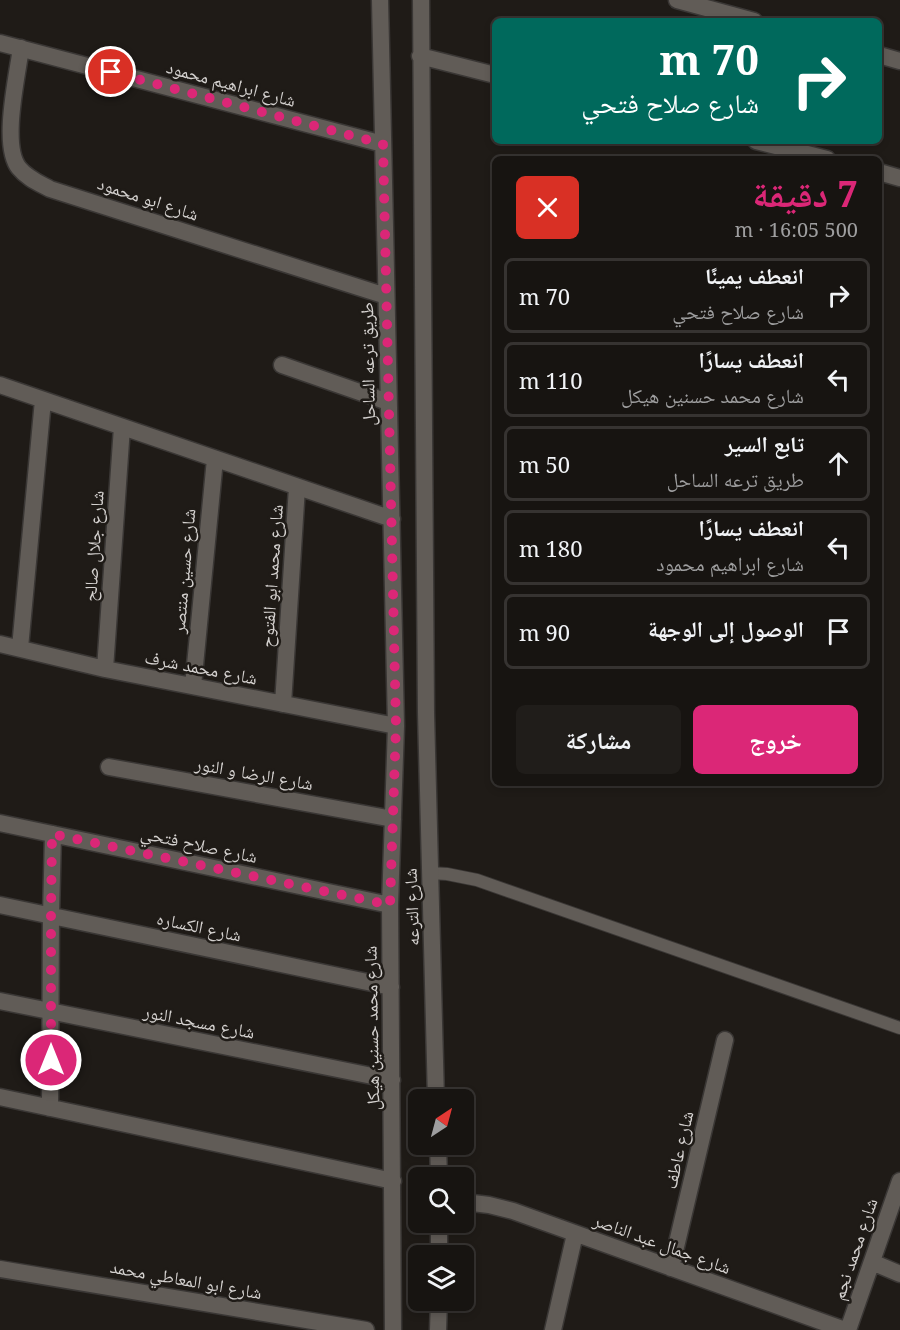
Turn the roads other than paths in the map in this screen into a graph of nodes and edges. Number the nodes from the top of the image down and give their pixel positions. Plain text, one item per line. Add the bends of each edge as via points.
1 (380, 0) edge
2 (421, 0) edge
3 (677, 0) edge
4 (743, 18) edge
5 (0, 43) edge
6 (21, 48) junction
7 (420, 56) junction
8 (882, 56) edge
9 (900, 61) edge
10 (492, 74) edge
11 (383, 144) junction
12 (768, 144) edge
13 (815, 156) edge
14 (882, 173) edge
15 (900, 178) edge
16 (386, 296) junction
17 (282, 365) dead end
18 (0, 385) edge
19 (43, 400) junction
20 (388, 402) junction
21 (122, 427) junction
22 (215, 459) junction
23 (297, 487) junction
24 (392, 519) junction
25 (0, 644) edge
26 (20, 648) junction
27 (105, 669) junction
28 (193, 686) junction
29 (283, 704) junction
30 (396, 726) junction
31 (109, 767) dead end
32 (393, 819) junction
33 (0, 823) edge
34 (52, 834) junction
35 (430, 873) junction
36 (0, 904) edge
37 (390, 905) junction
38 (51, 915) junction
39 (391, 987) junction
40 (0, 1001) edge
41 (51, 1012) junction
42 (900, 1028) edge
43 (725, 1040) dead end
44 (392, 1080) junction
45 (436, 1089) edge
46 (0, 1097) edge
47 (50, 1108) junction
48 (393, 1181) junction
49 (899, 1185) edge
50 (474, 1203) edge
51 (575, 1234) junction
52 (872, 1262) junction
53 (671, 1268) junction
54 (0, 1269) edge
55 (900, 1274) edge
56 (439, 1311) edge
57 (366, 1330) edge
58 (393, 1330) edge
59 (438, 1330) edge
60 (553, 1330) edge
61 (846, 1330) edge

1 - 11 street, طريق ترعه الساحل
2 - 7 street
3 - 4 street
5 - 6 street, شارع ابراهيم محمود
6 - 11 street, شارع ابراهيم محمود
6 - 16 street, شارع ابو محمود via 10,130 15,161 27,175 50,189
7 - 10 street
7 - 35 street, شارع الترعه
8 - 9 street
11 - 16 street, طريق ترعه الساحل
12 - 13 street
14 - 15 street
16 - 20 street, طريق ترعه الساحل
17 - 20 street
18 - 19 street
19 - 21 street
19 - 26 street
20 - 24 street, طريق ترعه الساحل
21 - 22 street
21 - 27 street, شارع جلال صالح
22 - 23 street
22 - 28 street, شارع حسين منتصر
23 - 24 street
23 - 29 street, شارع محمد ابو الفتوح
24 - 30 street, طريق ترعه الساحل
25 - 26 street, شارع محمد شرف
26 - 27 street, شارع محمد شرف
27 - 28 street, شارع محمد شرف
28 - 29 street, شارع محمد شرف
29 - 30 street, شارع محمد شرف
30 - 32 street, شارع محمد حسنين هيكل
31 - 32 street, شارع الرضا و النور
32 - 37 street, شارع محمد حسنين هيكل
33 - 34 street, شارع صلاح فتحي
34 - 37 street, شارع صلاح فتحي
34 - 38 street
35 - 42 lane via 477,880
35 - 45 street, شارع الترعه
36 - 38 street, شارع الكساره
37 - 39 street, شارع محمد حسنين هيكل
38 - 39 street, شارع الكساره
38 - 41 street
39 - 44 street, شارع محمد حسنين هيكل
40 - 41 street, شارع مسجد النور
41 - 44 street, شارع مسجد النور
41 - 47 street
43 - 53 street, شارع عاطف
44 - 48 street, شارع محمد حسنين هيكل
46 - 47 street
47 - 48 street
48 - 58 street, شارع محمد حسنين هيكل
49 - 52 street, شارع محمد نجم
50 - 51 street, شارع جمال عبد الناصر
51 - 53 street, شارع جمال عبد الناصر
51 - 60 street
52 - 55 street
52 - 61 street, شارع محمد نجم
53 - 61 street, شارع جمال عبد الناصر
54 - 57 street, شارع ابو المعاطي محمد
56 - 59 street

